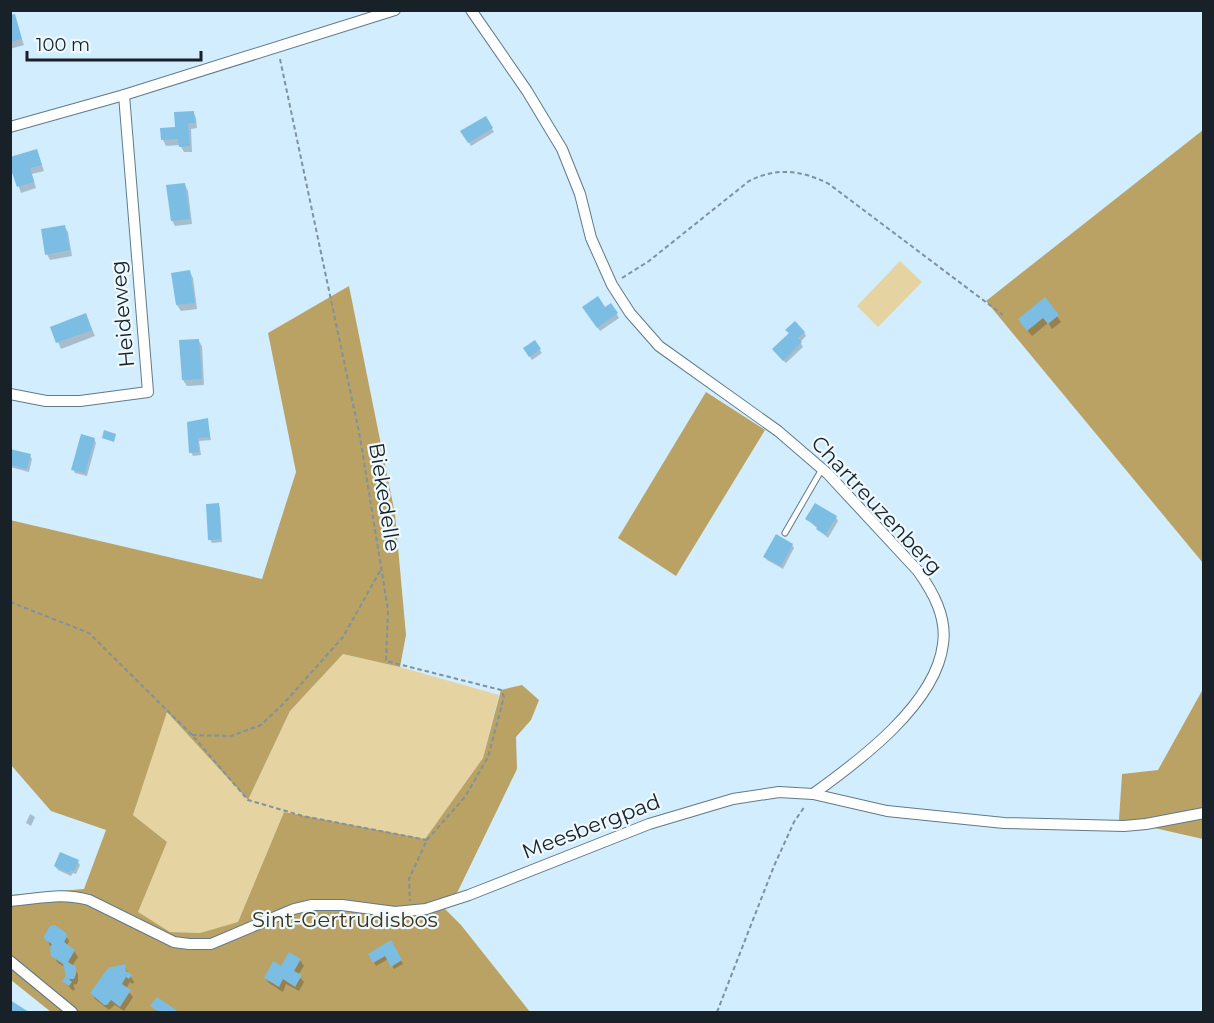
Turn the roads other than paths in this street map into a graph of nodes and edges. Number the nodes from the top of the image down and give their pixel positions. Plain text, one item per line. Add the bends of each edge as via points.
1 (395, 10) edge
2 (471, 10) edge
3 (124, 95) junction
4 (10, 127) edge
5 (10, 394) edge
6 (822, 469) junction
7 (785, 533) dead end
8 (813, 794) junction
9 (1203, 813) edge
10 (10, 901) edge
11 (10, 961) edge
12 (72, 1012) edge

1 - 3 street
2 - 6 street, Chartreuzenberg via 562,149 580,194 591,238 612,285 630,313 659,346 778,431
3 - 4 street
3 - 5 street, Heideweg via 148,392 80,400
6 - 7 lane
6 - 8 street, Chartreuzenberg via 930,588 940,610 944,644 932,681 910,713
8 - 9 street, Meesbergpad via 887,812 1004,823 1124,826
8 - 10 street, Meesbergpad via 778,792 691,810 426,909 311,905 211,944 180,944 76,896
11 - 12 street

